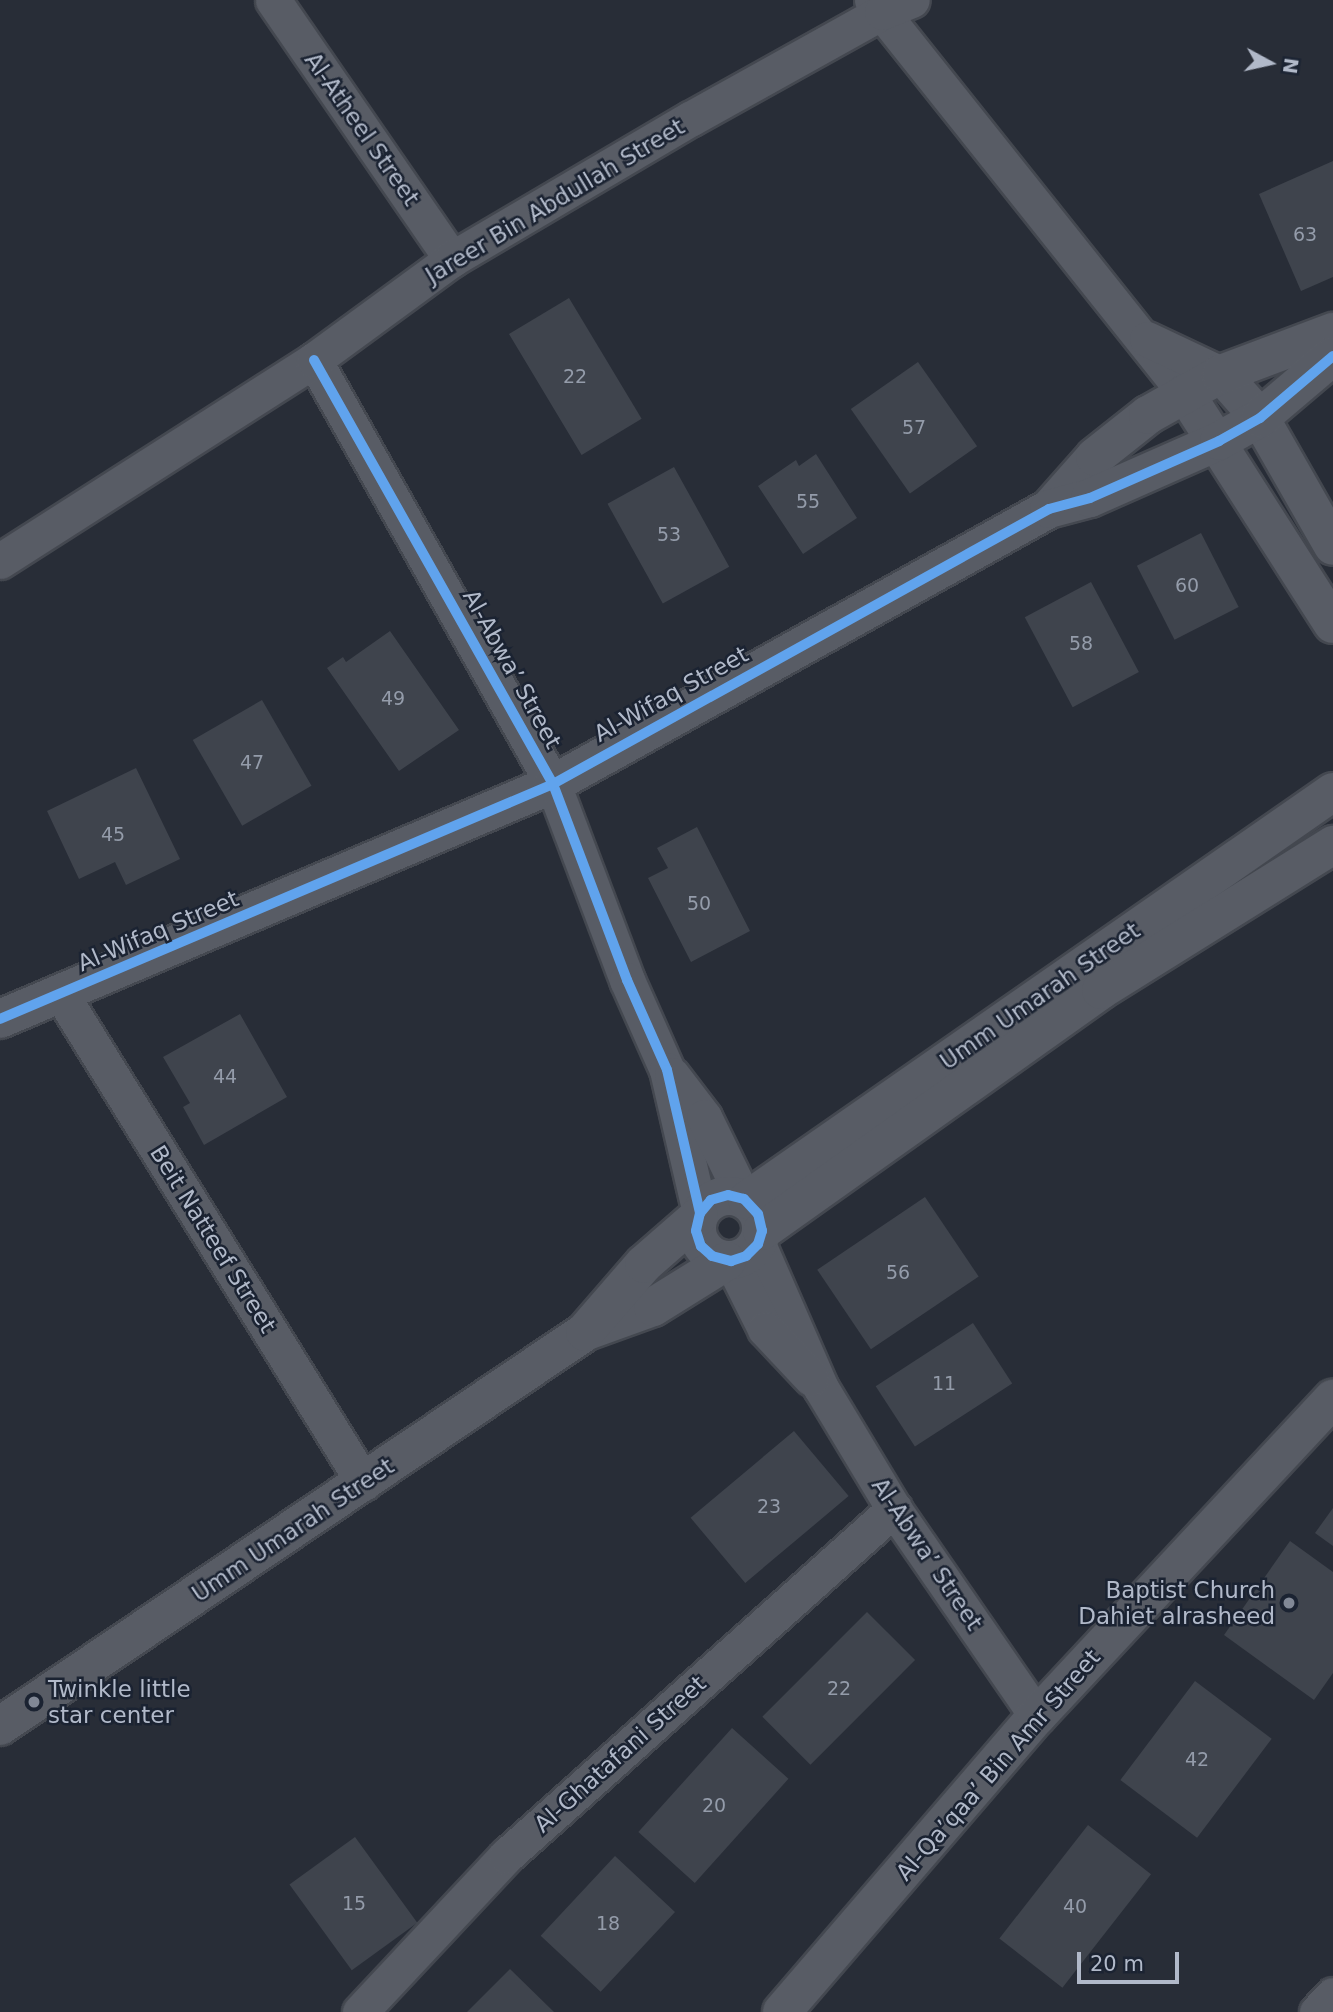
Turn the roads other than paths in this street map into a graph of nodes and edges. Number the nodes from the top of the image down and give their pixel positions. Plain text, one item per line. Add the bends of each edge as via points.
1 (273, 0) edge
2 (889, 4) edge
3 (452, 259) junction
4 (1333, 332) edge
5 (1144, 338) junction
6 (1333, 356) edge
7 (314, 360) junction
8 (1221, 374) junction
9 (1185, 393) junction
10 (1260, 418) junction
11 (1219, 441) junction
12 (1049, 509) junction
13 (1333, 546) edge
14 (0, 561) edge
15 (1333, 624) edge
16 (553, 784) junction
17 (1333, 792) edge
18 (1333, 845) edge
19 (1092, 978) junction
20 (61, 994) junction
21 (0, 1019) edge
22 (667, 1070) junction
23 (699, 1214) junction
24 (745, 1233) junction
25 (585, 1332) junction
26 (1333, 1399) edge
27 (364, 1483) junction
28 (894, 1509) junction
29 (1037, 1716) junction
30 (0, 1726) edge
31 (1333, 1995) edge
32 (360, 2012) edge
33 (782, 2012) edge
34 (1317, 2012) edge

1 - 3 street, Al-Atheel Street
2 - 3 street, Jareer Bin Abdullah Street
2 - 5 street
3 - 7 street, Jareer Bin Abdullah Street
4 - 8 street, Al-Wifaq Street
5 - 8 street
5 - 9 street
6 - 10 street, Al-Wifaq Street
7 - 14 street, Jareer Bin Abdullah Street
7 - 16 street, Al-Abwa’ Street
8 - 9 street, Al-Wifaq Street
8 - 10 street
9 - 11 street
9 - 12 street, Al-Wifaq Street via 1095,457
10 - 11 street, Al-Wifaq Street
10 - 13 street
11 - 12 street, Al-Wifaq Street via 1090,498
11 - 15 street
12 - 16 street, Al-Wifaq Street
16 - 20 street, Al-Wifaq Street
16 - 22 street, Al-Abwa’ Street via 627,980
17 - 19 street, Umm Umarah Street
18 - 19 street, Umm Umarah Street
19 - 24 street, Umm Umarah Street
20 - 21 street, Al-Wifaq Street
20 - 27 street, Beit Natteef Street
22 - 23 street, Al-Abwa’ Street
22 - 24 street, Al-Abwa’ Street via 705,1117
23 - 24 street, Umm Umarah Street via 711,1200 728,1195
23 - 24 street via 696,1231 701,1246 712,1256
23 - 25 street, Umm Umarah Street via 644,1264
24 - 25 street, Umm Umarah Street via 653,1307
24 - 28 street, Al-Abwa’ Street via 765,1329 821,1388
25 - 27 street, Umm Umarah Street
26 - 29 street, Al-Qa’qaa’ Bin Amr Street
27 - 30 street, Umm Umarah Street
28 - 29 street, Al-Abwa’ Street
28 - 32 street, Al-Ghatafani Street via 506,1856
29 - 33 street, Al-Qa’qaa’ Bin Amr Street
31 - 34 street

